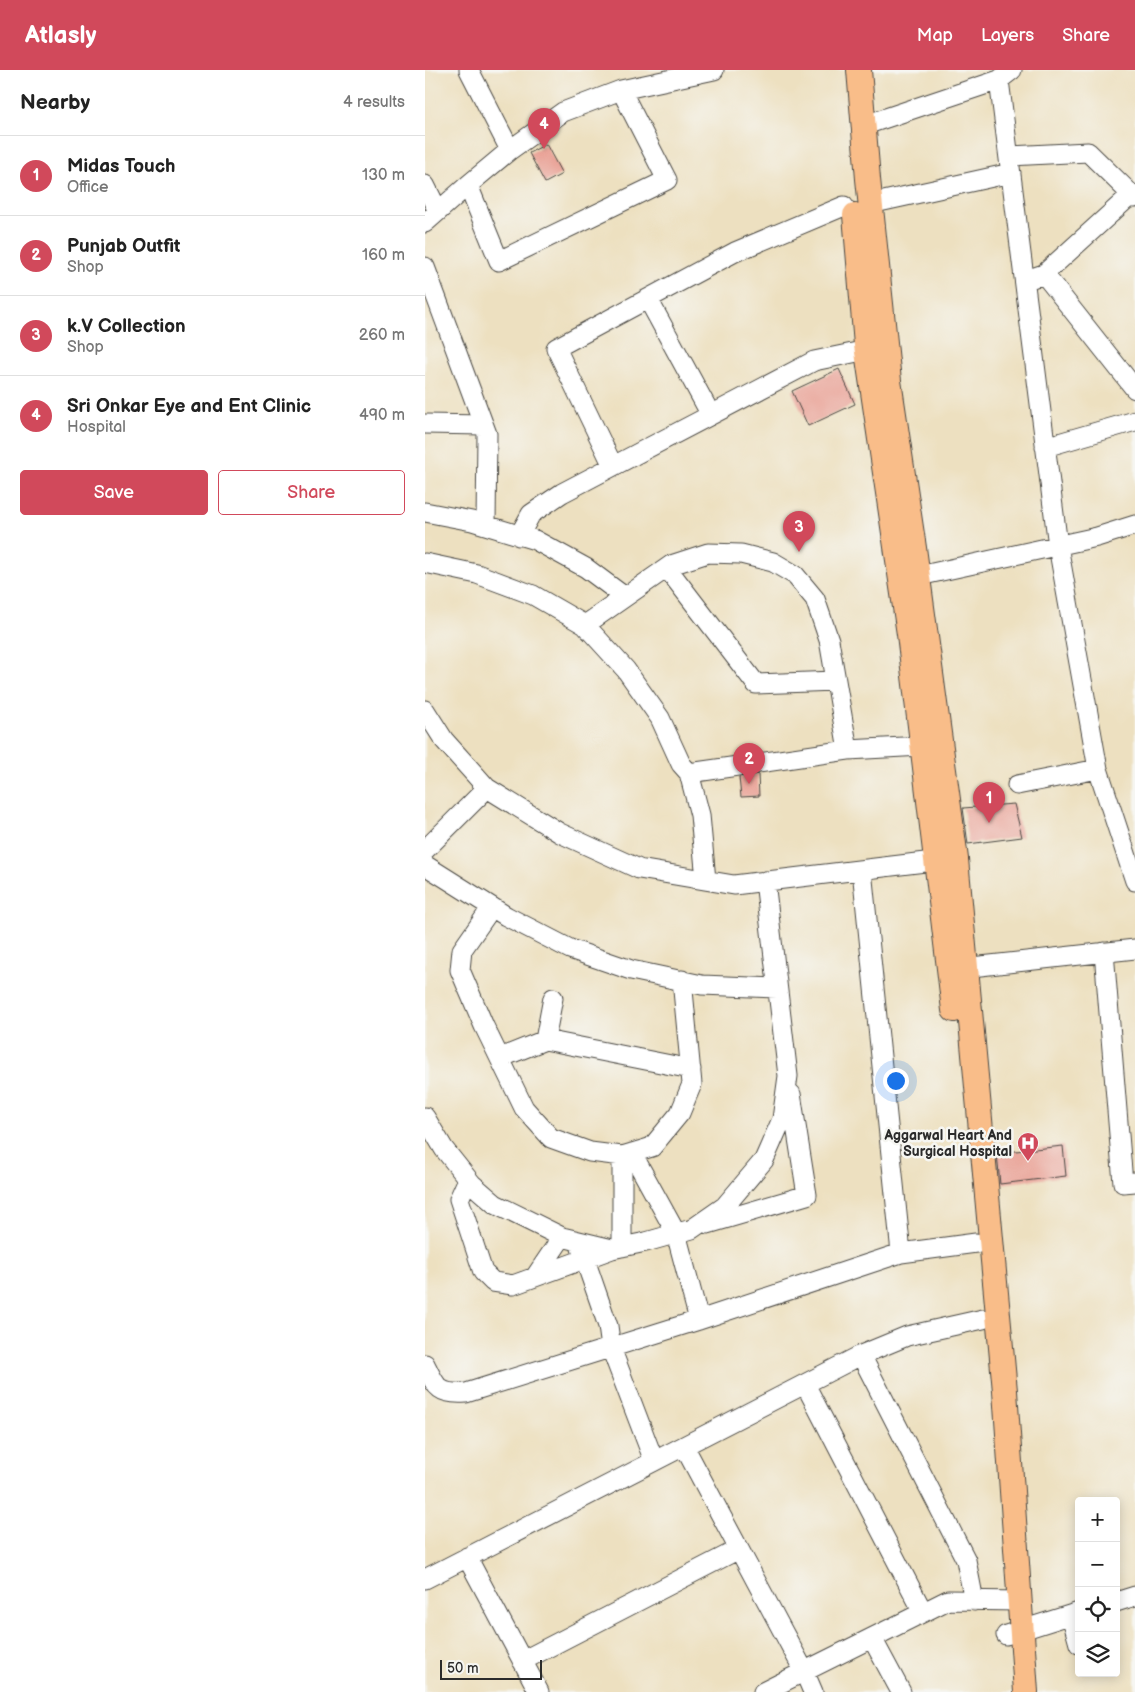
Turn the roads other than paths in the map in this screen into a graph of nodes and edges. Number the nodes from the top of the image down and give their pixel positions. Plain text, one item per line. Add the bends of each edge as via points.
1 (469, 70) edge
2 (714, 70) edge
3 (843, 70) edge
4 (859, 70) edge
5 (1005, 75) edge
6 (621, 90) junction
7 (874, 122) dead end
8 (510, 150) junction
9 (1010, 165) junction
10 (468, 184) junction
11 (425, 185) edge
12 (1133, 196) edge
13 (870, 204) junction
14 (844, 206) dead end
15 (432, 217) edge
16 (425, 268) edge
17 (1044, 274) junction
18 (1024, 280) junction
19 (647, 299) junction
20 (867, 350) junction
21 (1135, 389) edge
22 (711, 415) junction
23 (1135, 421) edge
24 (425, 424) edge
25 (483, 425) junction
26 (1045, 447) junction
27 (613, 466) junction
28 (425, 512) edge
29 (486, 525) junction
30 (1135, 525) edge
31 (519, 536) junction
32 (1059, 546) junction
33 (425, 564) edge
34 (667, 568) junction
35 (909, 578) junction
36 (625, 597) junction
37 (585, 625) junction
38 (835, 681) junction
39 (425, 710) edge
40 (922, 746) junction
41 (848, 750) junction
42 (1098, 769) junction
43 (689, 773) junction
44 (1017, 786) dead end
45 (487, 788) junction
46 (425, 850) edge
47 (946, 860) junction
48 (425, 865) edge
49 (862, 870) junction
50 (706, 880) junction
51 (765, 881) junction
52 (1135, 881) edge
53 (492, 907) junction
54 (1135, 949) edge
55 (1104, 952) junction
56 (958, 968) junction
57 (682, 980) junction
58 (777, 988) junction
59 (553, 998) dead end
60 (545, 1040) junction
61 (500, 1058) junction
62 (691, 1069) junction
63 (788, 1076) junction
64 (425, 1118) edge
65 (627, 1154) junction
66 (468, 1179) junction
67 (1135, 1182) edge
68 (459, 1199) junction
69 (495, 1204) junction
70 (684, 1231) junction
71 (975, 1243) junction
72 (575, 1246) junction
73 (617, 1248) junction
74 (901, 1253) junction
75 (535, 1277) junction
76 (983, 1319) junction
77 (699, 1320) junction
78 (611, 1348) junction
79 (861, 1355) junction
80 (425, 1364) edge
81 (805, 1384) junction
82 (684, 1446) junction
83 (654, 1461) junction
84 (739, 1549) junction
85 (467, 1557) junction
86 (425, 1579) edge
87 (1135, 1596) edge
88 (974, 1600) junction
89 (1012, 1601) junction
90 (1120, 1601) edge
91 (923, 1612) junction
92 (1075, 1613) edge
93 (1014, 1632) junction
94 (872, 1638) junction
95 (522, 1661) junction
96 (804, 1671) junction
97 (539, 1692) edge
98 (763, 1692) edge
99 (813, 1692) edge
100 (901, 1692) edge
101 (1010, 1692) edge
102 (1026, 1692) edge

1 - 8 street
2 - 6 street
3 - 20 main road
4 - 13 main road
5 - 7 street
5 - 9 street
6 - 8 street via 563,112
6 - 10 street via 667,180 499,261
8 - 10 street
9 - 12 street via 1088,152
9 - 13 street
9 - 18 street
10 - 15 street
11 - 15 street
12 - 17 street
13 - 35 main road
14 - 19 street via 735,252
16 - 25 street
17 - 18 street
17 - 21 street
18 - 26 street
19 - 22 street
19 - 27 street via 556,348
20 - 22 street via 814,361
20 - 35 main road
22 - 27 street
23 - 26 street
24 - 25 street
25 - 29 street via 487,434
26 - 32 street
27 - 31 street via 531,514
28 - 29 street
29 - 31 street
30 - 32 street
31 - 36 street via 535,540 586,568
32 - 35 street
32 - 42 street
33 - 37 street via 477,574 533,595
34 - 36 street
34 - 38 street via 756,684
34 - 38 street via 708,554 741,554 773,562 795,575 815,599 829,640
35 - 40 main road via 909,634
35 - 47 main road
36 - 37 street
37 - 43 street via 626,670 660,718 681,764
38 - 41 street
39 - 45 street via 444,740
40 - 41 street
40 - 47 main road
41 - 43 street
42 - 44 street
42 - 52 street
43 - 50 street via 700,816
45 - 46 street
45 - 50 street via 560,833 639,869
47 - 49 street
47 - 56 main road
48 - 53 street
49 - 51 street
49 - 74 street
50 - 51 street via 734,885
51 - 58 street
53 - 57 street via 570,950 631,970
53 - 61 street via 462,950 460,970
54 - 55 street
55 - 56 street
55 - 67 street via 1123,1183
56 - 71 main road
56 - 89 main road via 1005,1391
57 - 58 street via 702,985
57 - 62 street
58 - 63 street
59 - 60 street
60 - 61 street
60 - 62 street
61 - 65 street via 524,1108 551,1138 590,1152
62 - 65 street via 692,1084 680,1113 652,1146
63 - 70 street via 782,1118 764,1160 725,1206
63 - 70 street via 807,1195
64 - 66 street
65 - 70 street
65 - 73 street
66 - 68 street
66 - 69 street
68 - 69 street
68 - 75 street via 483,1272 493,1282 513,1285
69 - 72 street
70 - 73 street
70 - 77 street
71 - 74 street
71 - 76 main road
72 - 73 street
72 - 75 street
72 - 75 street
72 - 78 street via 609,1326
74 - 77 street
76 - 79 street via 907,1336
76 - 89 main road
77 - 78 street
78 - 80 street via 466,1393 450,1394 435,1386
78 - 83 street
79 - 81 street
79 - 88 street via 966,1560
81 - 82 street
81 - 91 street
82 - 83 street
82 - 84 street
83 - 85 street
84 - 95 street
84 - 96 street
85 - 86 street
85 - 95 street
87 - 90 street
88 - 89 street
88 - 91 street via 948,1600
89 - 93 main road
91 - 94 street
92 - 93 street
93 - 101 main road
93 - 102 main road
94 - 96 street
94 - 100 street
95 - 97 street
96 - 98 street
96 - 99 street

